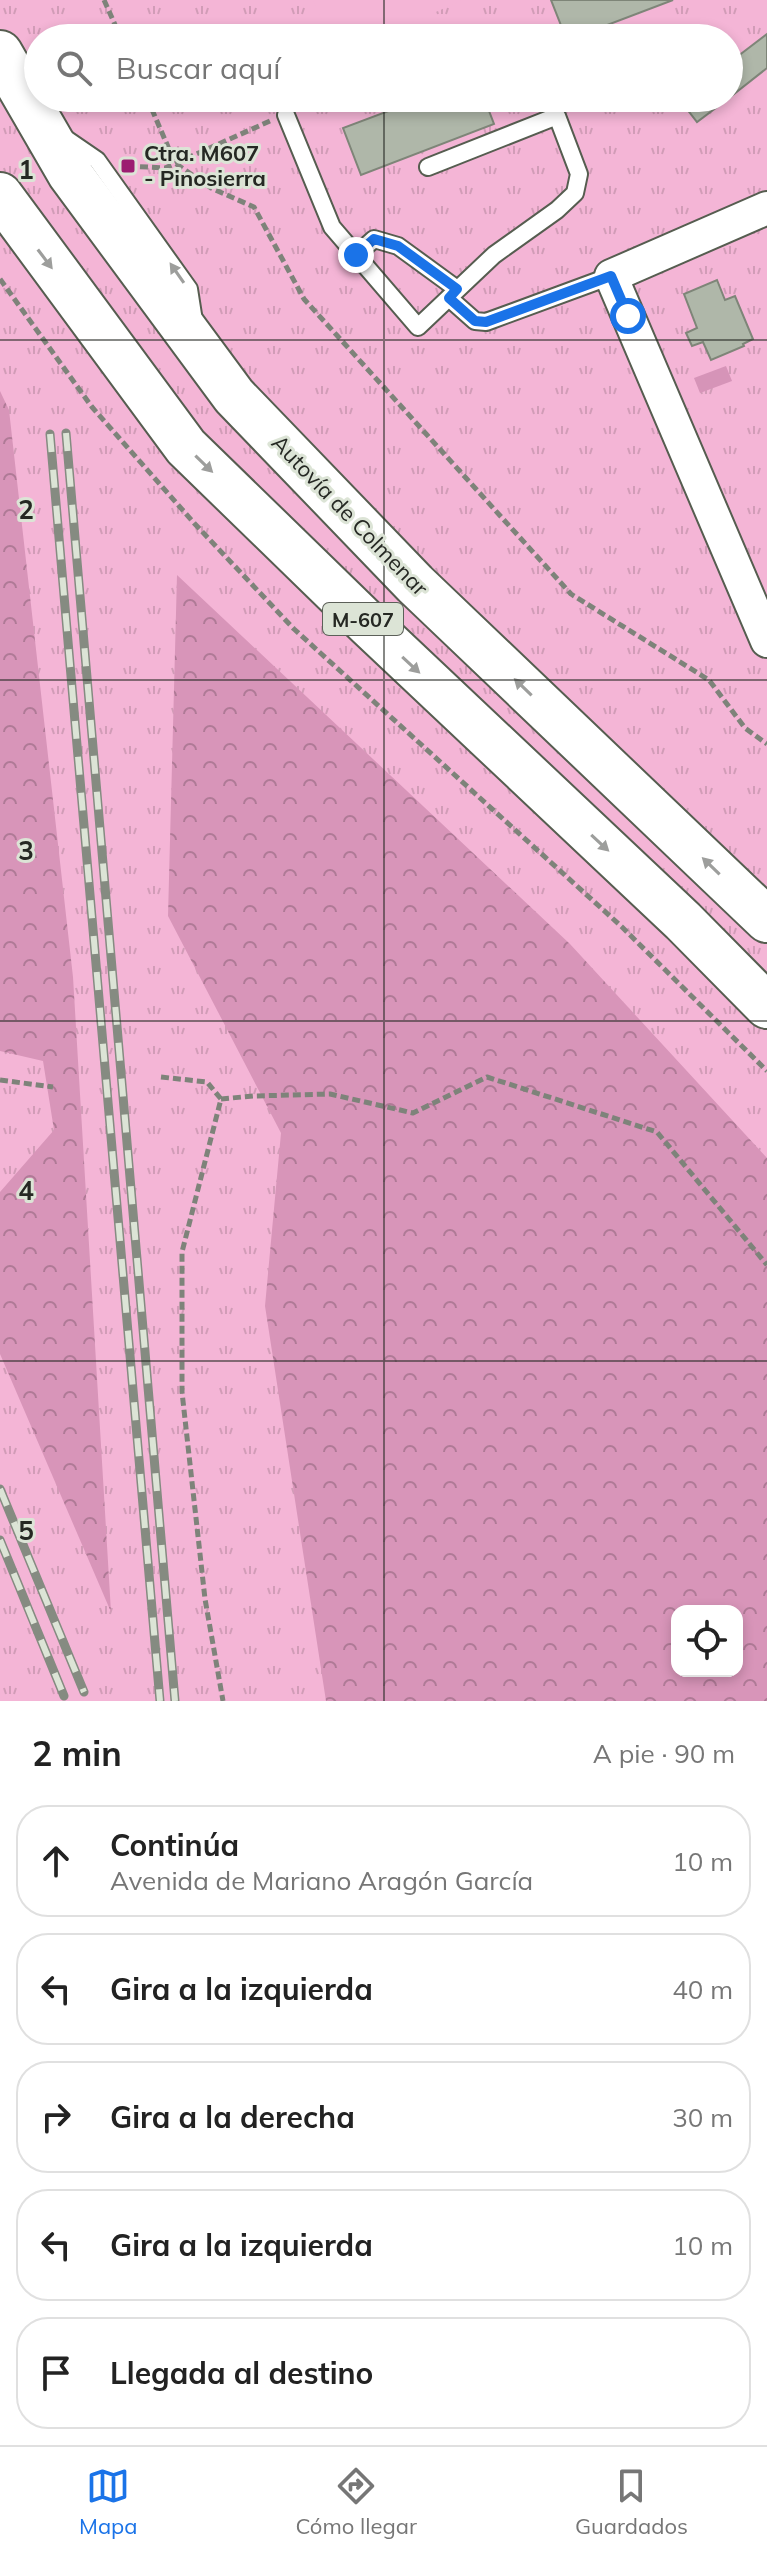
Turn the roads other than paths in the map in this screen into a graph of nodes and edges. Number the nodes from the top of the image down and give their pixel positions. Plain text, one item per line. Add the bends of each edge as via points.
1 (0, 53) edge
2 (24, 94) edge
3 (34, 112) edge
4 (286, 115) road end
5 (428, 167) dead end
6 (0, 195) edge
7 (767, 208) edge
8 (356, 255) junction
9 (611, 276) junction
10 (453, 294) junction
11 (767, 641) edge
12 (767, 920) edge
13 (767, 1006) edge

2 -> 1 highway, Autovía de Colmenar / M-607
12 -> 3 highway, Autovía de Colmenar / M-607 via 415,584 234,396 70,174
4 - 8 lane via 332,227
5 - 10 lane via 557,116 579,174 575,193
6 -> 13 highway, M-607 via 186,447
7 - 9 street
8 - 10 lane via 374,239 398,246
8 - 10 lane via 418,327
9 - 10 lane via 486,322 475,321
9 - 11 street

